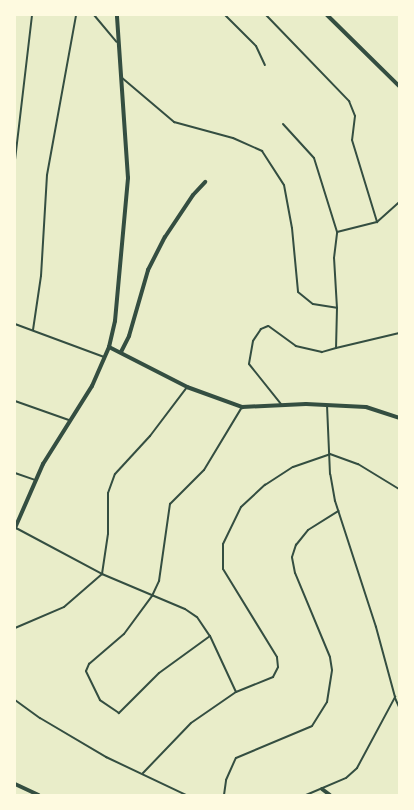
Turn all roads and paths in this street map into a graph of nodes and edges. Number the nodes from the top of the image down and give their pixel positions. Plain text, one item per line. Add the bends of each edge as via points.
1 (32, 15) edge
2 (76, 15) edge
3 (94, 15) edge
4 (117, 15) edge
5 (225, 15) edge
6 (266, 15) edge
7 (327, 15) edge
8 (118, 43) junction
9 (265, 65) dead end
10 (121, 77) junction
11 (399, 86) edge
12 (283, 124) dead end
13 (15, 160) edge
14 (206, 182) dead end
15 (399, 202) edge
16 (377, 222) junction
17 (337, 232) junction
18 (337, 308) junction
19 (15, 324) edge
20 (33, 330) junction
21 (399, 333) edge
22 (109, 348) junction
23 (336, 348) junction
24 (121, 352) junction
25 (105, 357) junction
26 (187, 388) junction
27 (15, 401) edge
28 (282, 405) junction
29 (327, 405) junction
30 (242, 407) junction
31 (399, 418) edge
32 (72, 420) junction
33 (330, 454) junction
34 (15, 473) edge
35 (35, 480) junction
36 (399, 489) edge
37 (338, 512) junction
38 (15, 528) edge
39 (102, 574) junction
40 (152, 596) junction
41 (15, 628) edge
42 (210, 636) junction
43 (236, 692) junction
44 (395, 697) junction
45 (15, 700) edge
46 (399, 707) edge
47 (143, 773) junction
48 (15, 784) edge
49 (322, 789) junction
50 (39, 795) edge
51 (186, 795) edge
52 (224, 795) edge
53 (306, 795) edge
54 (330, 795) edge

1 - 13 lane
2 - 20 lane via 47,175 41,276
3 - 8 lane
4 - 8 street
5 - 9 lane via 256,46
6 - 16 lane via 354,110 352,140
7 - 11 street
8 - 10 street
10 - 18 lane via 174,122 233,138 262,151 278,173 288,198 298,292 313,304
10 - 22 street via 128,178 120,297
12 - 17 lane via 314,158
14 - 24 street via 192,195 164,237 148,270 129,336
15 - 16 lane
16 - 17 lane
17 - 18 lane via 334,258
18 - 23 lane
19 - 20 lane
20 - 25 lane
21 - 23 lane
22 - 24 street
22 - 25 street
23 - 28 lane via 310,351 286,341 271,327 261,329 251,346 249,364
24 - 26 street
25 - 32 street
26 - 30 street
26 - 39 lane via 115,474 108,493 108,534
27 - 32 lane
28 - 29 street
28 - 30 street
29 - 31 street via 366,408
29 - 33 lane
30 - 40 lane via 204,470 170,504 158,581
32 - 35 street
33 - 36 lane via 358,464
33 - 37 lane
33 - 43 lane via 293,467 265,485 241,507 227,530 223,544 223,569 279,663 273,677
34 - 35 lane
35 - 38 street
37 - 44 lane
37 - 52 lane via 308,530 296,544 292,557 294,573 330,657 332,670 327,702 312,726 236,758 226,780
38 - 39 lane
39 - 40 lane
39 - 41 lane via 64,608
40 - 42 lane via 197,617
40 - 42 lane via 124,634 86,669 87,678 111,711 119,713 125,710 159,673
42 - 43 lane
43 - 47 lane via 191,723
44 - 46 lane
44 - 49 lane via 357,768 346,778
45 - 47 lane via 106,757
47 - 51 lane
48 - 50 street
49 - 53 lane
49 - 54 street

